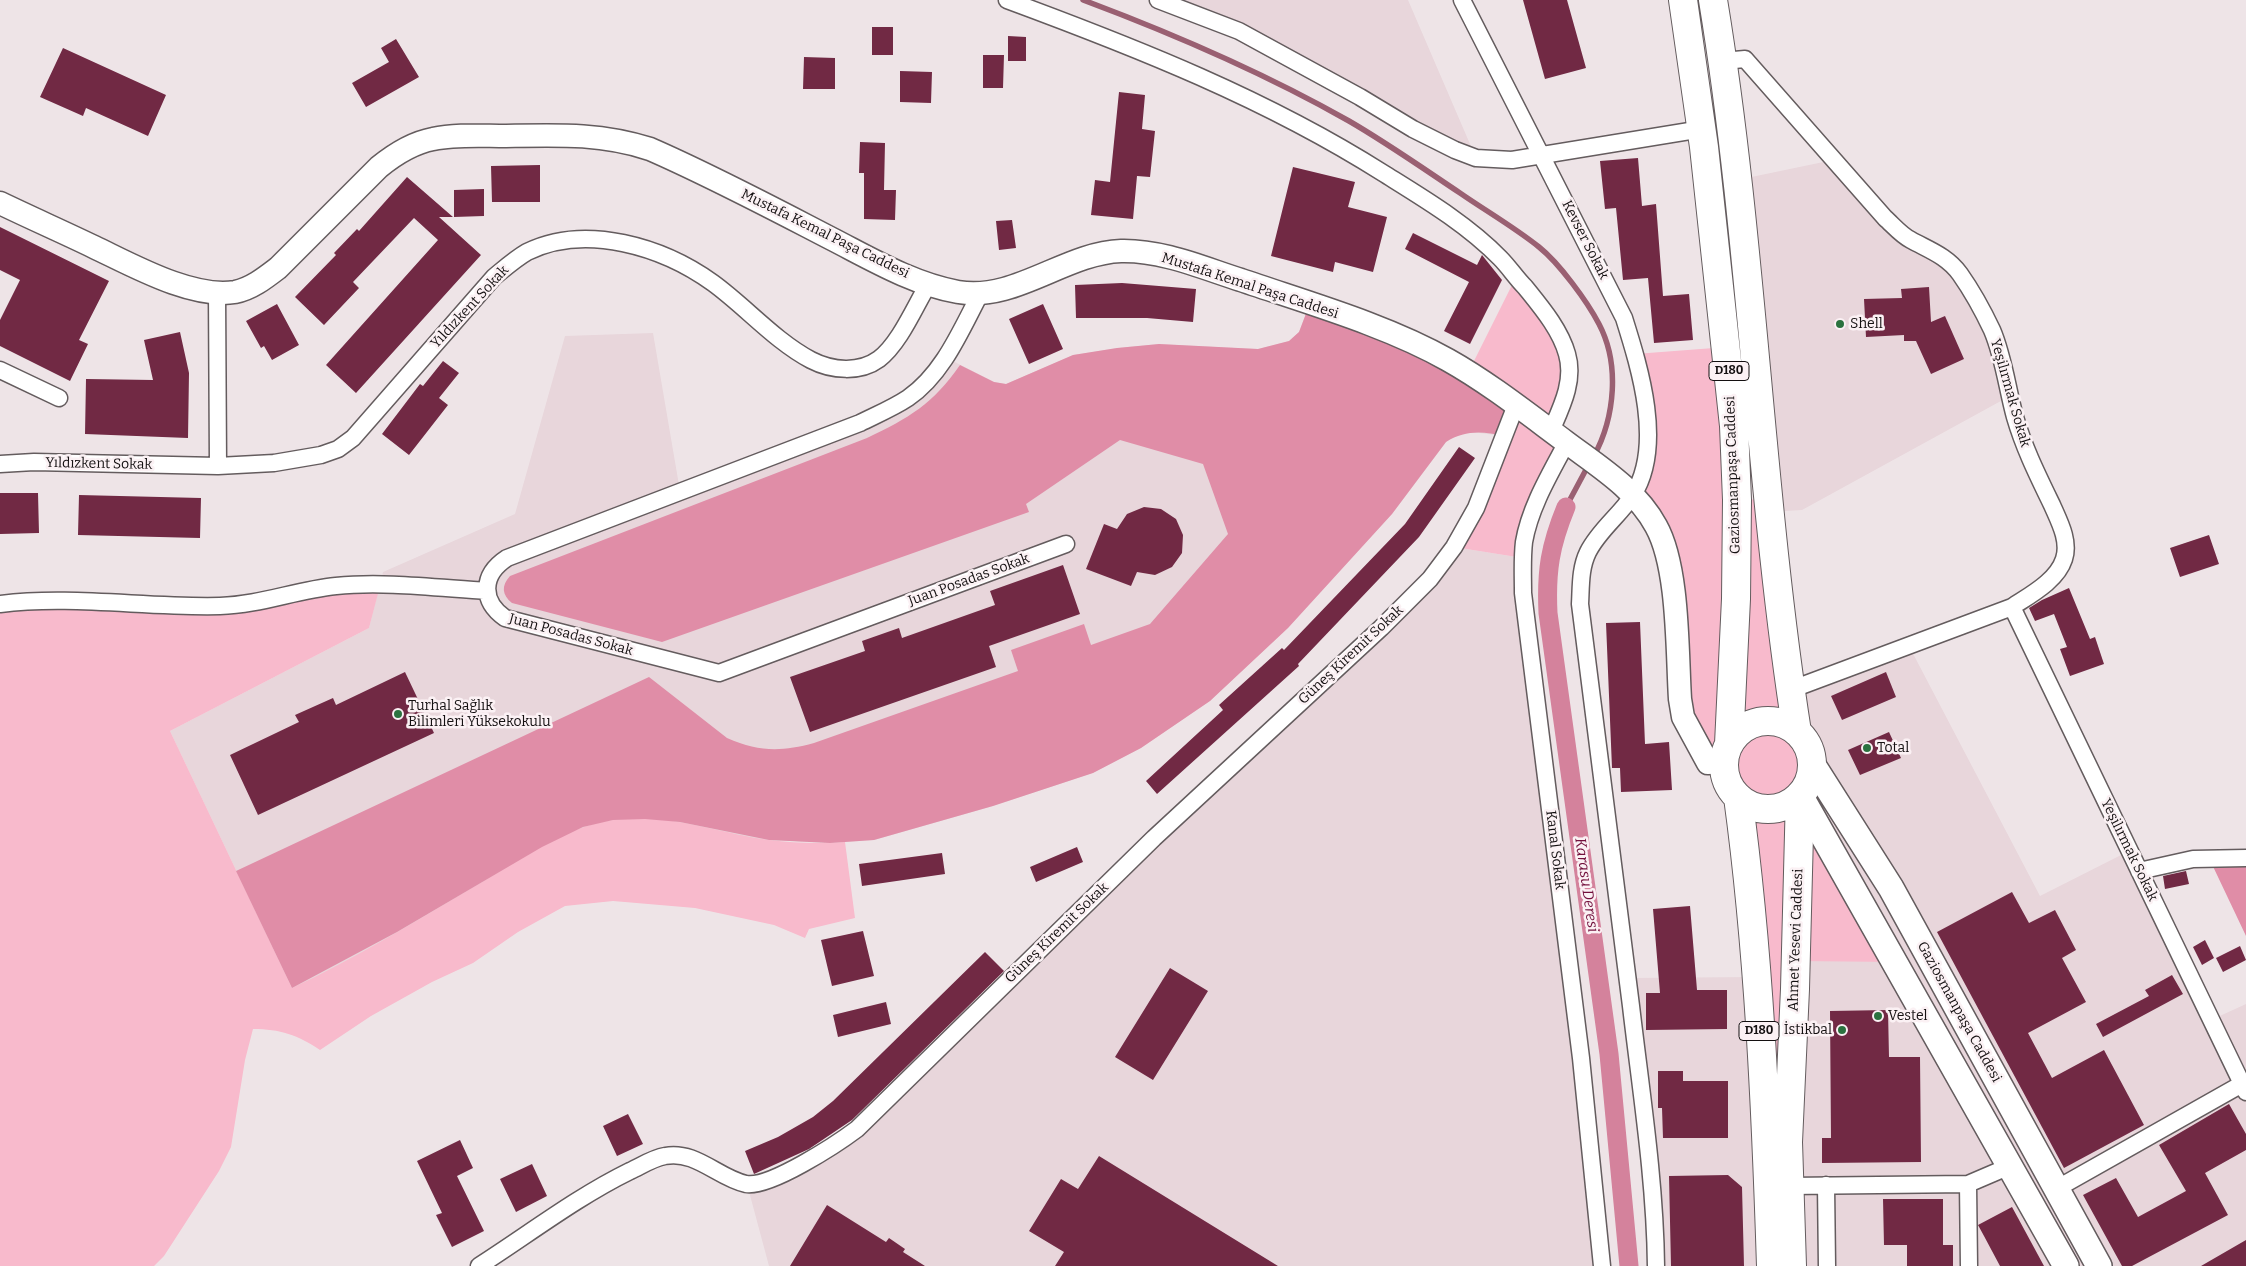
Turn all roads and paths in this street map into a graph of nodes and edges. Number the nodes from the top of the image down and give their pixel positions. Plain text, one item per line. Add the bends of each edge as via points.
1 (1007, 0) edge
2 (1158, 0) edge
3 (1462, 0) edge
4 (1683, 0) edge
5 (1713, 0) edge
6 (1723, 61) junction
7 (1702, 130) junction
8 (1542, 155) junction
9 (0, 203) edge
10 (929, 283) junction
11 (217, 292) junction
12 (980, 294) junction
13 (0, 370) edge
14 (58, 398) dead end
15 (1516, 405) junction
16 (1565, 441) junction
17 (0, 464) edge
18 (218, 466) junction
19 (1633, 495) junction
20 (1066, 544) dead end
21 (487, 591) junction
22 (0, 604) edge
23 (2012, 607) junction
24 (1790, 690) junction
25 (1797, 732) junction
26 (1726, 753) junction
27 (1812, 762) junction
28 (1800, 795) junction
29 (1738, 797) junction
30 (2246, 858) edge
31 (2139, 871) junction
32 (2244, 1088) edge
33 (2010, 1166) junction
34 (1968, 1184) junction
35 (1826, 1185) junction
36 (1789, 1186) junction
37 (2056, 1189) junction
38 (479, 1266) edge
39 (1602, 1266) edge
40 (1656, 1266) edge
41 (1771, 1266) edge
42 (1792, 1266) edge
43 (1827, 1266) edge
44 (1969, 1266) edge
45 (2066, 1266) edge
46 (2099, 1266) edge

1 - 16 street, Kanal Sokak via 1116,40 1202,77 1325,138 1423,198 1480,240 1500,258 1560,335 1568,356
2 - 8 street via 1239,31 1455,150 1476,158 1512,160
3 - 8 street, Kevser Sokak
4 - 7 highway, Gaziosmanpaşa Caddesi / D180
5 - 6 highway, Gaziosmanpaşa Caddesi / D180
6 - 23 street, Yeşilırmak Sokak via 1745,58 1885,218 1909,239 1947,259 1975,297 1992,330 2027,452 2056,514 2066,547 2064,559 2056,572
6 - 24 highway, Gaziosmanpaşa Caddesi / D180
7 - 8 street
7 - 26 highway, Gaziosmanpaşa Caddesi / D180 via 1734,426 1736,599
8 - 19 street, Kevser Sokak via 1624,318 1635,354 1648,424 1643,474
9 - 11 street, Mustafa Kemal Paşa Caddesi via 151,274
10 - 11 street, Mustafa Kemal Paşa Caddesi via 890,268 681,163 628,142 585,135 454,136 417,144 393,156 264,279 235,292
10 - 12 street, Mustafa Kemal Paşa Caddesi via 957,292
10 - 18 street, Yıldızkent Sokak via 891,348 865,366 837,369 811,360 791,347 712,282 678,263 643,248 592,239 548,245 528,252 494,277 353,438 338,449 274,463
11 - 18 street
12 - 15 street, Mustafa Kemal Paşa Caddesi via 1006,288 1090,257 1119,251 1149,253 1310,304 1397,336 1448,360
12 - 21 street via 937,369 909,397 860,423 507,558 492,572
13 - 14 street
15 - 16 street, Mustafa Kemal Paşa Caddesi
15 - 38 street, Güneş Kiremit Sokak via 1476,508 1454,547 1430,579 1161,831 857,1129 834,1147 754,1184 739,1182 682,1155 655,1159 607,1182
16 - 19 street, Mustafa Kemal Paşa Caddesi
16 - 39 street, Kanal Sokak via 1530,519 1524,541 1523,593 1580,1048
17 - 18 street, Yıldızkent Sokak
19 - 26 street, Mustafa Kemal Paşa Caddesi via 1657,527 1667,553 1683,717 1708,763
19 - 40 street, Kevser Sokak via 1588,552 1583,567 1580,604 1637,1053 1650,1170
20 - 21 street, Juan Posadas Sokak via 719,673 505,618 492,606
21 - 22 street via 345,586 223,606
23 - 24 street, Yeşilırmak Sokak
23 - 31 street, Yeşilırmak Sokak
24 - 25 highway, Gaziosmanpaşa Caddesi / D180
25 - 26 highway via 1782,724 1765,721 1744,728
25 - 27 highway, Gaziosmanpaşa Caddesi via 1807,746
26 - 29 highway, Gaziosmanpaşa Caddesi via 1726,781
27 - 28 highway via 1809,779
27 - 37 main road, Gaziosmanpaşa Caddesi via 1891,888
28 - 29 highway via 1786,805 1769,809 1752,806
28 - 33 main road
28 - 36 highway, Ahmet Yesevi Caddesi / D180
29 - 41 highway, D180 via 1756,990
30 - 31 street via 2194,859
31 - 32 street, Yeşilırmak Sokak
32 - 37 street
33 - 34 street
33 - 45 main road
34 - 35 street
34 - 44 street
35 - 36 street
35 - 43 street
36 - 42 highway, Ahmet Yesevi Caddesi / D180
37 - 46 main road, Gaziosmanpaşa Caddesi

